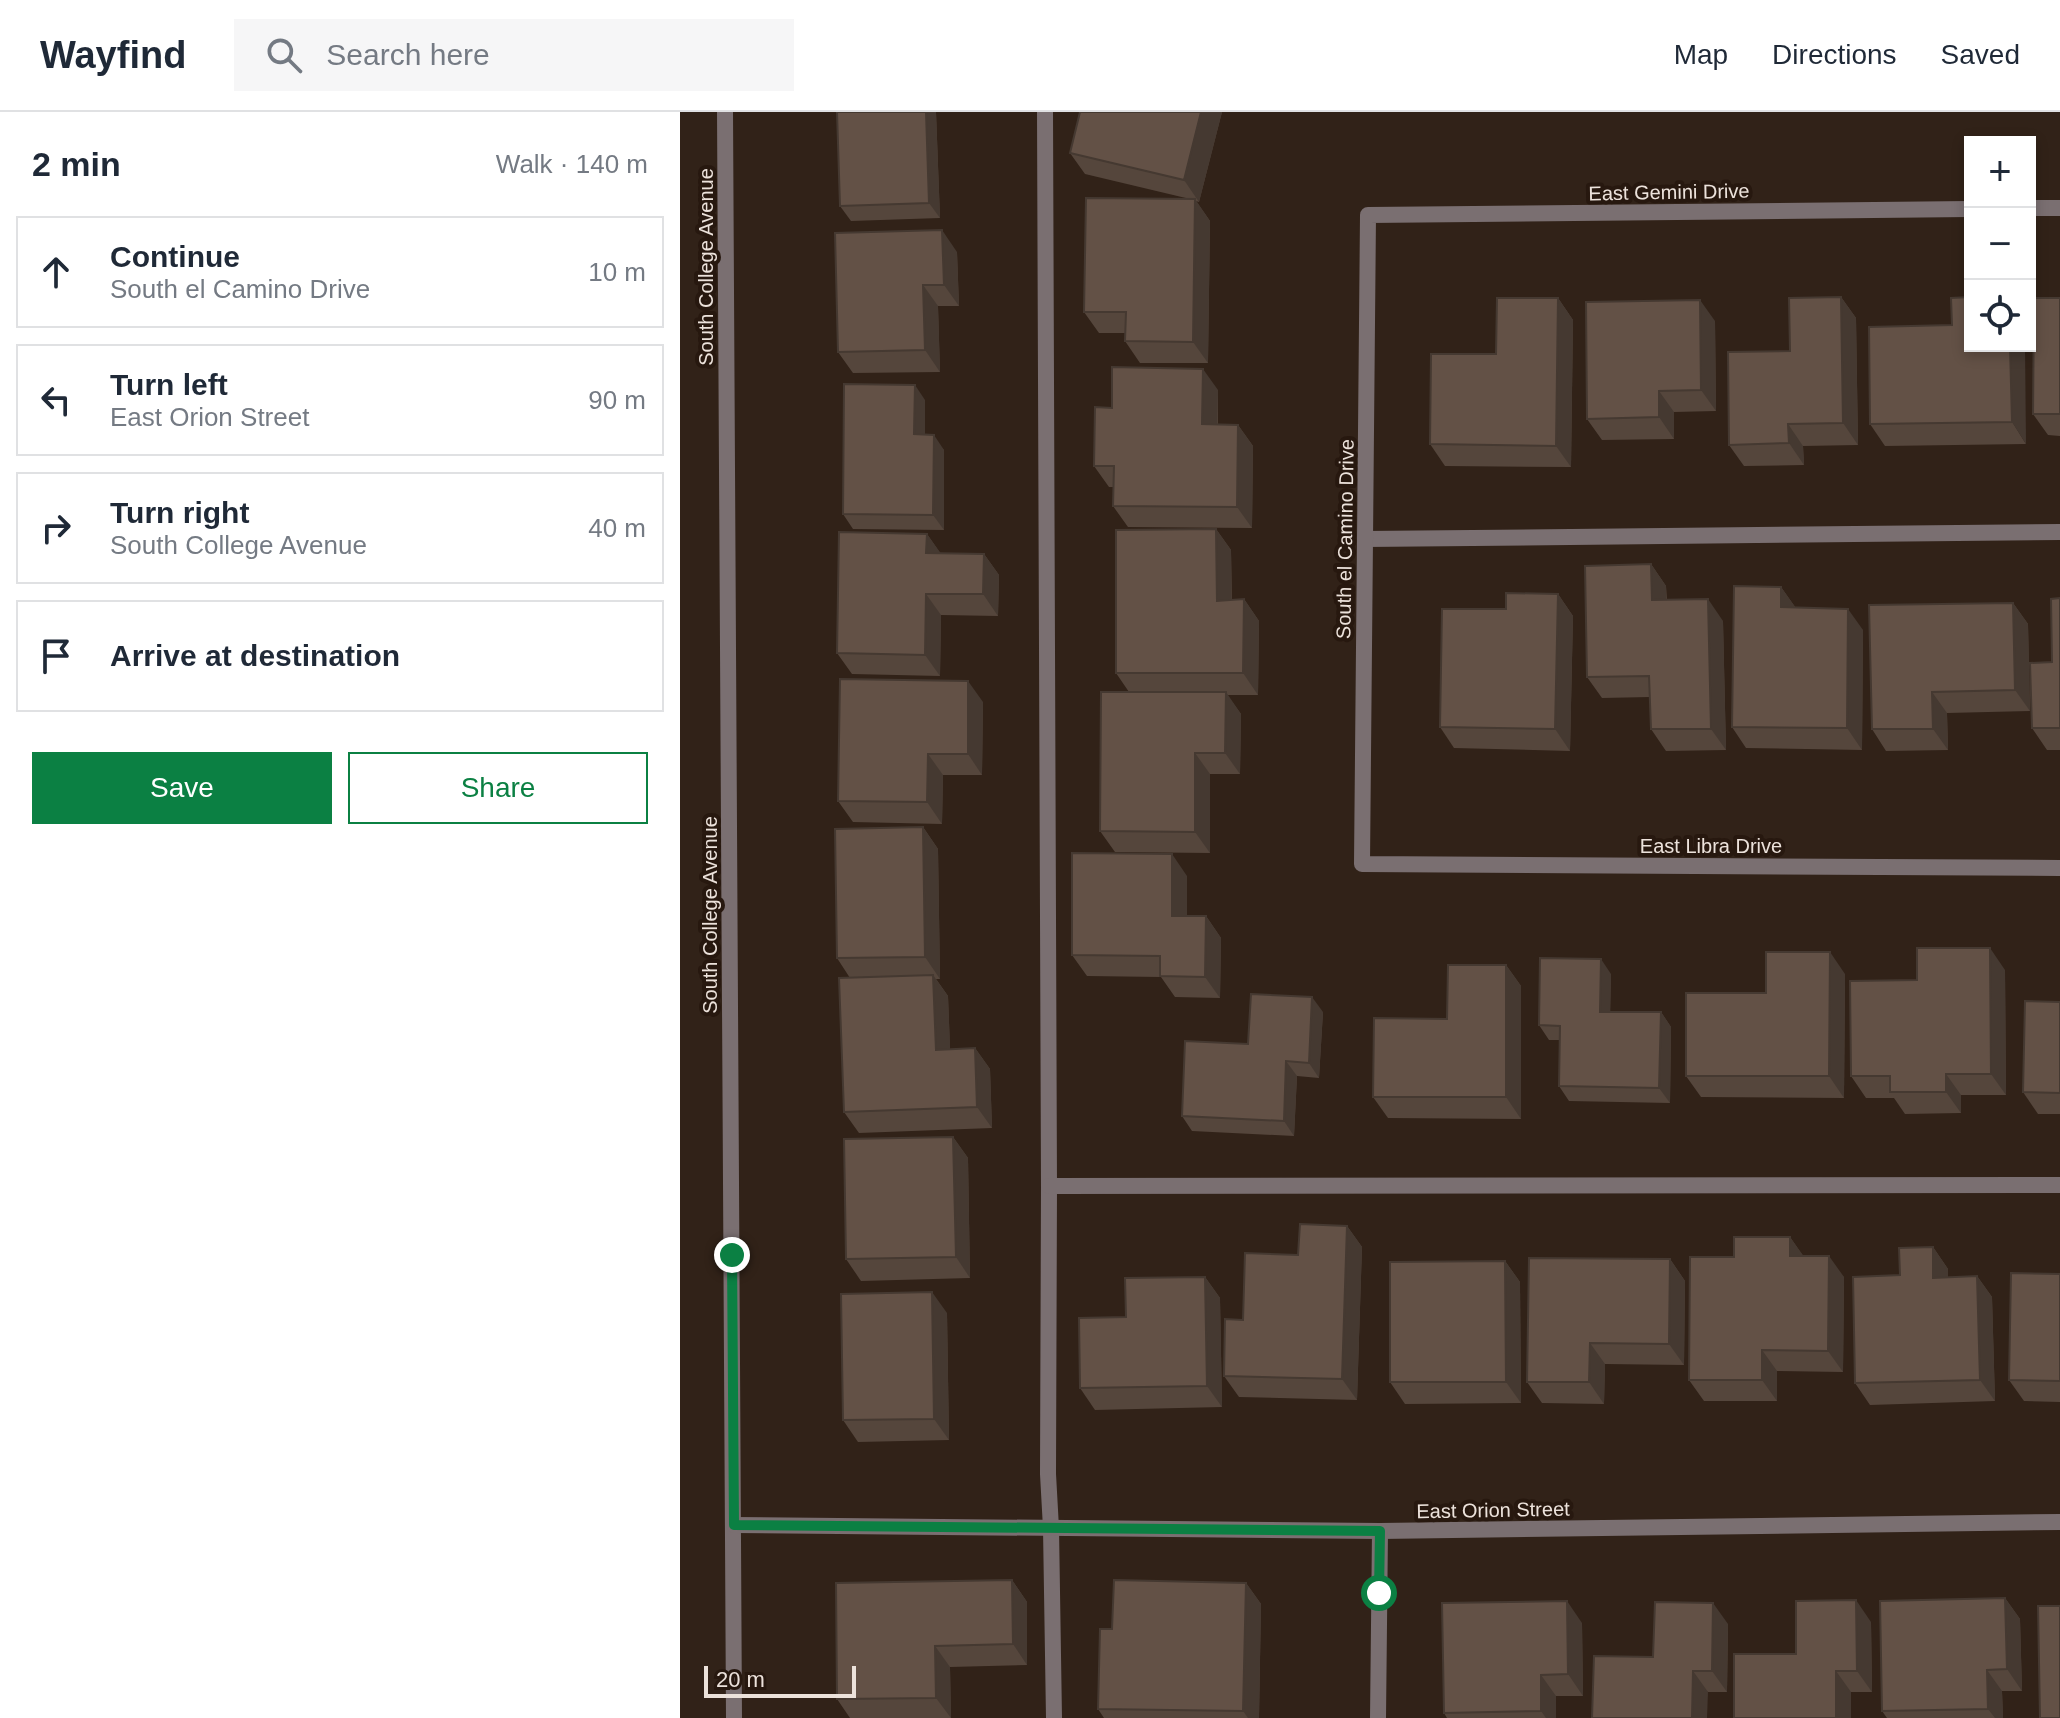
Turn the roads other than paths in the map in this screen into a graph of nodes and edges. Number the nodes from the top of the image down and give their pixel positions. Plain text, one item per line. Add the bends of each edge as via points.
1 (725, 112) edge
2 (1045, 112) edge
3 (2036, 208) edge
4 (2060, 208) edge
5 (1964, 209) edge
6 (1368, 215) joint
7 (2060, 532) edge
8 (1365, 539) junction
9 (1362, 864) joint
10 (2060, 868) edge
11 (2060, 1185) edge
12 (1049, 1186) junction
13 (2060, 1522) edge
14 (734, 1525) junction
15 (1051, 1528) junction
16 (1380, 1531) junction
17 (734, 1718) edge
18 (1054, 1718) edge
19 (1378, 1718) edge

1 - 14 street, South College Avenue
2 - 12 street
3 - 4 street
5 - 6 street, East Gemini Drive
6 - 8 street, South el Camino Drive
7 - 8 street
8 - 9 street, South el Camino Drive
9 - 10 street, East Libra Drive
11 - 12 street
12 - 15 street
13 - 16 street, East Orion Street
14 - 15 street, East Orion Street
14 - 17 street, South College Avenue
15 - 16 street, East Orion Street
15 - 18 street
16 - 19 street

